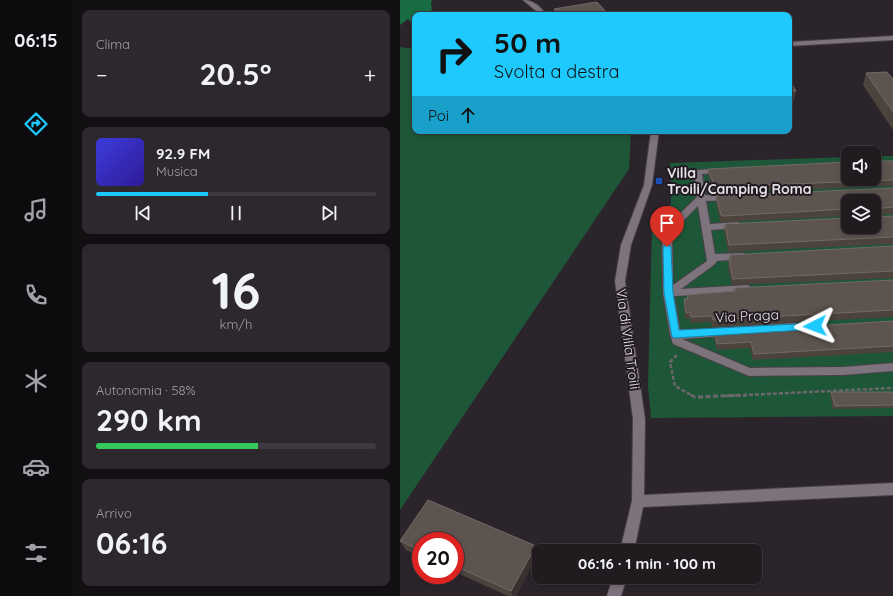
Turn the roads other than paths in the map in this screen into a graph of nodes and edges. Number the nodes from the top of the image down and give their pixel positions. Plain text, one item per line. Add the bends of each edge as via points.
1 (526, 0) edge
2 (541, 12) edge
3 (893, 38) edge
4 (792, 44) edge
5 (656, 134) edge
6 (729, 170) edge
7 (741, 196) edge
8 (701, 198) junction
9 (746, 225) edge
10 (706, 227) junction
11 (751, 256) edge
12 (711, 258) junction
13 (761, 289) edge
14 (668, 293) junction
15 (808, 327) edge
16 (675, 334) junction
17 (893, 367) edge
18 (893, 487) edge
19 (638, 501) junction
20 (629, 544) edge
21 (618, 584) edge
22 (614, 596) edge

1 - 2 street
3 - 4 street
5 - 19 street, Via di Villa Troili via 648,185 626,245 620,281 639,419
6 - 8 street via 697,172
7 - 8 street
8 - 10 street
8 - 14 street via 667,231
9 - 10 street
10 - 12 street
11 - 12 street
12 - 14 street via 712,262
13 - 14 street
14 - 16 street
15 - 16 street, Via Praga
16 - 17 street via 677,341 749,372 843,371
18 - 19 street
19 - 20 street, Via di Villa Troili
21 - 22 street

